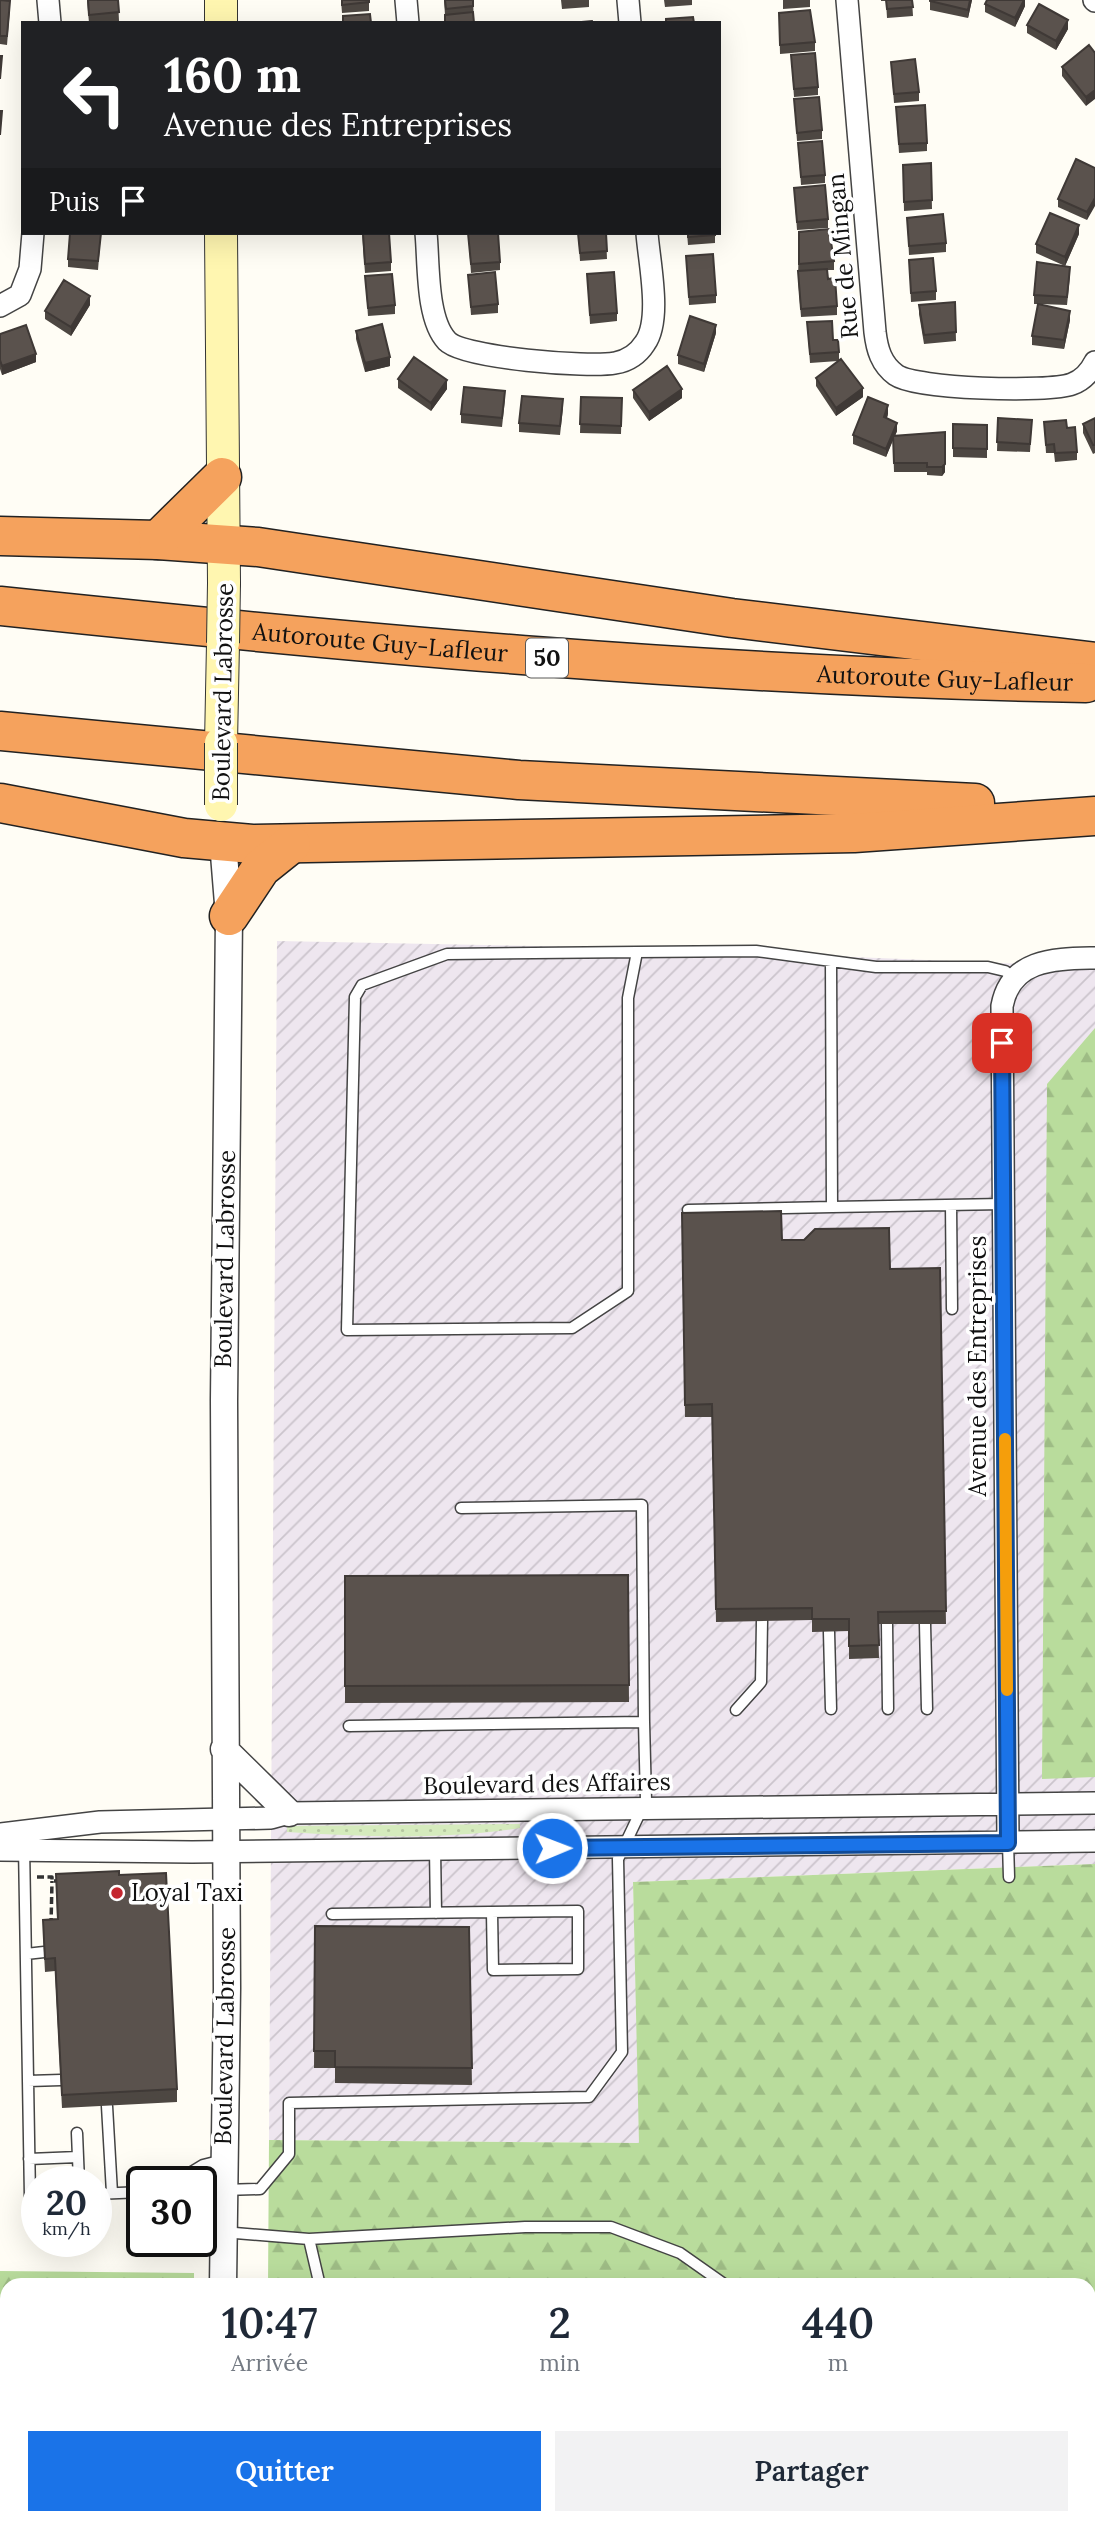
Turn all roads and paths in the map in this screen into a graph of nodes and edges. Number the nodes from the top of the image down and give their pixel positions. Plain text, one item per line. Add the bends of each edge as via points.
1 (48, 0) edge
2 (221, 0) edge
3 (406, 0) edge
4 (628, 0) edge
5 (847, 0) edge
6 (50, 21) edge
7 (221, 21) edge
8 (408, 21) edge
9 (630, 21) edge
10 (33, 235) edge
11 (221, 235) edge
12 (426, 235) edge
13 (647, 235) edge
14 (0, 306) edge
15 (1095, 362) edge
16 (222, 477) junction
17 (0, 536) edge
18 (158, 540) junction
19 (224, 545) junction
20 (0, 606) edge
21 (1095, 662) edge
22 (1095, 683) edge
23 (0, 731) edge
24 (0, 803) edge
25 (1095, 806) edge
26 (1095, 817) edge
27 (222, 824) junction
28 (291, 844) junction
29 (229, 916) junction
30 (637, 952) junction
31 (1095, 958) edge
32 (831, 961) junction
33 (1014, 978) junction
34 (951, 1205) junction
35 (1003, 1205) junction
36 (832, 1208) junction
37 (688, 1210) edge
38 (952, 1309) dead end
39 (461, 1508) dead end
40 (762, 1621) edge
41 (887, 1624) edge
42 (925, 1624) edge
43 (829, 1632) edge
44 (831, 1709) dead end
45 (888, 1709) dead end
46 (927, 1709) dead end
47 (736, 1710) dead end
48 (644, 1722) junction
49 (349, 1726) dead end
50 (224, 1749) junction
51 (1095, 1803) edge
52 (1008, 1805) junction
53 (642, 1810) junction
54 (289, 1813) junction
55 (225, 1819) junction
56 (0, 1834) edge
57 (24, 1841) junction
58 (1095, 1841) edge
59 (1008, 1843) junction
60 (623, 1847) junction
61 (435, 1849) junction
62 (0, 1850) edge
63 (226, 1851) junction
64 (35, 1877) dead end
65 (1009, 1877) dead end
66 (52, 1881) junction
67 (64, 1881) edge
68 (436, 1913) junction
69 (492, 1913) junction
70 (332, 1914) dead end
71 (44, 1927) edge
72 (44, 1952) edge
73 (26, 1954) junction
74 (61, 2080) edge
75 (28, 2081) junction
76 (107, 2106) edge
77 (77, 2133) dead end
78 (78, 2157) junction
79 (29, 2159) junction
80 (223, 2160) junction
81 (29, 2166) edge
82 (78, 2166) edge
83 (110, 2166) edge
84 (200, 2166) edge
85 (223, 2190) junction
86 (112, 2193) edge
87 (126, 2193) edge
88 (223, 2232) junction
89 (309, 2239) junction
90 (223, 2278) edge
91 (318, 2278) edge
92 (716, 2278) edge

1 - 6 street
2 - 7 main road
3 - 8 street
4 - 9 street
5 - 15 street, Rue de Mingan via 874,332 886,366 902,378 924,384 1052,388 1084,377
10 - 14 street via 30,269 20,295
11 - 16 main road, Boulevard Labrosse
12 - 13 street via 435,323 449,343 482,356 602,365 628,360 651,332
16 - 18 highway
16 - 19 main road, Boulevard Labrosse
17 - 18 highway
18 - 19 highway
19 - 21 highway via 720,616
19 - 27 main road, Boulevard Labrosse, bridge
20 - 22 highway, Autoroute Guy-Lafleur / 50 via 559,659 840,676
23 - 25 highway via 607,786
24 - 27 highway
26 - 28 highway via 855,833
27 - 28 highway
27 - 29 street, Boulevard Labrosse
28 - 29 highway via 261,868
29 - 50 street, Boulevard Labrosse
30 - 30 lane via 447,954 362,985 355,998 347,1330 572,1328 628,1291 628,998
30 - 32 lane via 756,951
31 - 33 street via 1042,961
32 - 33 lane via 893,968 988,967
32 - 36 lane
33 - 35 street, Avenue des Entreprises via 1002,1006
34 - 35 lane
34 - 36 lane
34 - 38 lane
35 - 52 street, Avenue des Entreprises
36 - 37 lane
39 - 48 lane via 642,1506
40 - 47 lane via 761,1682
41 - 45 lane
42 - 46 lane
43 - 44 lane
48 - 49 lane
48 - 53 lane via 646,1800
50 - 54 street
50 - 55 street, Boulevard Labrosse
51 - 52 street, Boulevard des Affaires
52 - 53 street, Boulevard des Affaires
52 - 59 street, Avenue des Entreprises
53 - 54 street, Boulevard des Affaires
53 - 60 lane
54 - 55 street, Boulevard des Affaires
55 - 57 street, Boulevard des Affaires via 100,1822
55 - 63 street, Boulevard Labrosse
56 - 57 street, Boulevard des Affaires
57 - 62 street, Boulevard des Affaires
57 - 63 street, Boulevard des Affaires
57 - 73 lane
58 - 59 street, Boulevard des Affaires
59 - 60 street, Boulevard des Affaires
59 - 65 lane
60 - 61 street, Boulevard des Affaires
60 - 85 lane via 618,1859 622,2052 589,2096 289,2103 289,2154 260,2189
61 - 63 street, Boulevard des Affaires
61 - 68 lane
63 - 80 street, Boulevard Labrosse
64 - 66 path via 52,1877
66 - 67 path
66 - 71 path via 51,1927
68 - 69 lane
68 - 70 lane
69 - 69 lane via 578,1911 579,1969 493,1970
72 - 73 lane
73 - 75 lane
74 - 75 lane
75 - 79 lane
76 - 83 lane
77 - 78 lane
78 - 79 lane
78 - 82 lane
79 - 81 lane
80 - 84 lane
80 - 85 street, Boulevard Labrosse
85 - 88 street, Boulevard Labrosse
86 - 87 lane
88 - 89 lane
88 - 90 street, Boulevard Labrosse
89 - 91 lane
89 - 92 lane via 611,2227 680,2253

